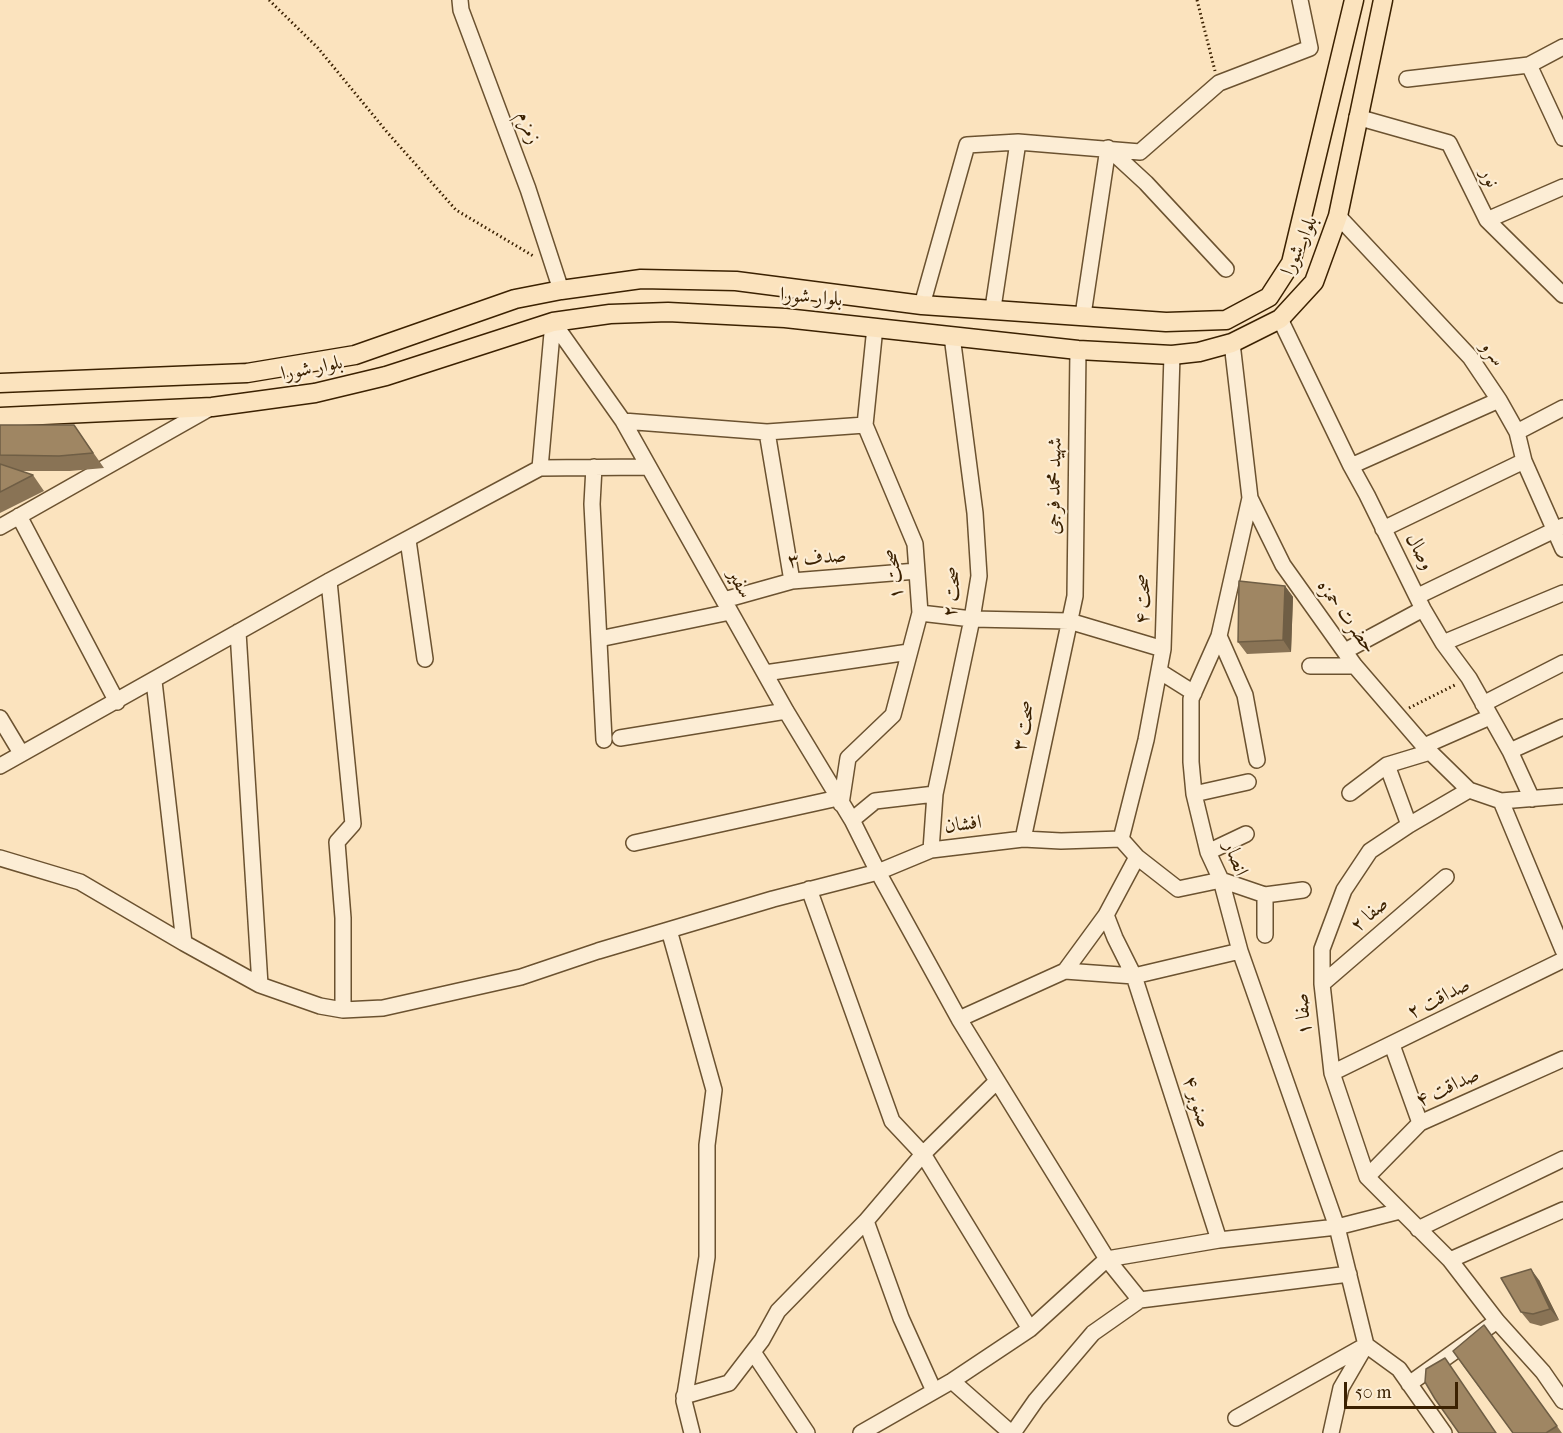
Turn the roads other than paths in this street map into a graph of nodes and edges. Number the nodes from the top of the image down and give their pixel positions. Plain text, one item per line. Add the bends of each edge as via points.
1 (460, 0) edge
2 (1300, 0) edge
3 (1354, 0) edge
4 (1383, 0) edge
5 (1563, 47) edge
6 (1529, 65) junction
7 (1407, 79) dead end
8 (1358, 117) junction
9 (1563, 138) edge
10 (1018, 142) junction
11 (1108, 148) junction
12 (1563, 187) edge
13 (1338, 216) junction
14 (1487, 220) junction
15 (1226, 270) dead end
16 (561, 290) junction
17 (1563, 295) edge
18 (890, 300) junction
19 (922, 305) junction
20 (993, 308) junction
21 (1083, 315) junction
22 (1280, 319) junction
23 (553, 322) junction
24 (875, 327) junction
25 (952, 336) junction
26 (1232, 343) junction
27 (1078, 350) junction
28 (1172, 355) junction
29 (0, 383) edge
30 (1498, 400) junction
31 (212, 407) junction
32 (1563, 408) edge
33 (0, 417) edge
34 (623, 421) junction
35 (865, 425) junction
36 (767, 432) junction
37 (1517, 432) junction
38 (1524, 461) junction
39 (1351, 466) junction
40 (594, 467) junction
41 (647, 467) junction
42 (540, 468) junction
43 (1250, 498) junction
44 (19, 516) junction
45 (0, 527) edge
46 (1558, 528) edge
47 (1383, 529) junction
48 (408, 540) junction
49 (1563, 549) edge
50 (917, 571) junction
51 (329, 581) junction
52 (792, 581) junction
53 (1563, 593) edge
54 (1421, 602) junction
55 (727, 606) junction
56 (920, 613) junction
57 (972, 619) junction
58 (1069, 621) junction
59 (238, 632) junction
60 (1219, 636) junction
61 (599, 639) junction
62 (1443, 644) junction
63 (1163, 649) junction
64 (1345, 651) junction
65 (909, 652) junction
66 (425, 659) dead end
67 (1563, 663) edge
68 (1310, 666) dead end
69 (1355, 666) junction
70 (1159, 671) junction
71 (765, 673) junction
72 (154, 681) junction
73 (1194, 693) junction
74 (117, 702) junction
75 (1486, 710) junction
76 (786, 711) junction
77 (0, 718) edge
78 (1563, 727) edge
79 (620, 738) dead end
80 (603, 740) dead end
81 (1427, 749) junction
82 (1510, 751) junction
83 (21, 753) junction
84 (1257, 760) dead end
85 (1387, 765) junction
86 (0, 766) edge
87 (1248, 783) dead end
88 (1469, 790) junction
89 (1350, 793) dead end
90 (935, 794) junction
91 (1194, 794) junction
92 (1563, 796) edge
93 (1532, 799) junction
94 (840, 801) junction
95 (1501, 801) junction
96 (852, 820) junction
97 (1409, 825) junction
98 (1246, 834) dead end
99 (1023, 839) junction
100 (1121, 839) junction
101 (634, 843) dead end
102 (931, 850) junction
103 (1208, 852) junction
104 (1137, 857) junction
105 (0, 858) edge
106 (878, 872) junction
107 (1446, 877) dead end
108 (1221, 880) junction
109 (809, 889) junction
110 (1303, 890) dead end
111 (1265, 895) junction
112 (1106, 915) junction
113 (1556, 918) edge
114 (669, 930) junction
115 (1265, 935) dead end
116 (184, 943) junction
117 (1563, 950) edge
118 (1240, 951) junction
119 (1563, 960) edge
120 (1065, 971) junction
121 (1134, 976) junction
122 (1322, 984) junction
123 (260, 985) junction
124 (343, 1010) junction
125 (960, 1019) junction
126 (1392, 1045) junction
127 (1563, 1059) edge
128 (1332, 1073) junction
129 (997, 1081) junction
130 (1420, 1123) junction
131 (923, 1154) junction
132 (1563, 1159) edge
133 (1367, 1177) junction
134 (1563, 1210) edge
135 (1400, 1211) junction
136 (866, 1221) junction
137 (1338, 1227) junction
138 (1418, 1229) junction
139 (1219, 1240) junction
140 (1107, 1258) junction
141 (1450, 1260) junction
142 (1349, 1274) junction
143 (1140, 1300) junction
144 (1497, 1321) junction
145 (1030, 1329) junction
146 (1366, 1345) junction
147 (753, 1352) junction
148 (952, 1380) junction
149 (1409, 1384) junction
150 (934, 1391) junction
151 (684, 1396) junction
152 (1563, 1401) edge
153 (1236, 1418) dead end
154 (869, 1431) edge
155 (692, 1433) edge
156 (807, 1433) edge
157 (1012, 1433) edge
158 (1330, 1433) edge
159 (1444, 1433) edge

1 - 16 street, زمزم
2 - 11 street via 1310,48 1219,83 1140,152
3 - 21 main road, بلوار شورا via 1290,263 1269,297 1226,320 1166,322
4 - 8 main road, بلوار شورا
5 - 6 street
6 - 7 street
6 - 9 street
8 - 13 main road, بلوار شورا
8 - 14 street, نور via 1449,143
10 - 11 street
10 - 19 street via 967,145
10 - 20 street
11 - 15 street
11 - 21 street
12 - 14 street
13 - 22 main road, بلوار شورا via 1314,282
13 - 30 street, سرو via 1470,357
14 - 17 street, نور
16 - 18 main road, بلوار شورا via 641,279 736,281
16 - 29 main road, بلوار شورا via 515,299 355,355 247,373
18 - 19 main road, بلوار شورا
18 - 24 main road
19 - 20 main road, بلوار شورا
20 - 21 main road, بلوار شورا
22 - 26 main road, بلوار شورا
22 - 39 street, وصال
23 - 24 main road, بلوار شورا via 610,314 668,312
23 - 31 main road, بلوار شورا via 386,376 315,393
23 - 34 street, سفیر
23 - 42 street
24 - 25 main road, بلوار شورا
24 - 35 street, صحت ۱
25 - 27 main road, بلوار شورا
25 - 57 street, صحت ۲ via 975,513 979,576
26 - 28 main road, بلوار شورا
26 - 43 street, حضرت حمزه
27 - 28 main road, بلوار شورا
27 - 58 street, شهید محمد فرجی via 1075,596
28 - 63 street, صحت ۴
30 - 37 street, سرو
30 - 39 street
31 - 33 main road, بلوار شورا
31 - 44 street
32 - 37 street
34 - 36 street
34 - 41 street, سفیر
35 - 36 street
35 - 50 street, صحت ۱ via 915,544
36 - 52 street
37 - 38 street, سرو
38 - 46 street, سرو
38 - 47 street
39 - 47 street, وصال
40 - 41 street
40 - 42 street
40 - 61 street via 592,504
41 - 55 street, سفیر
42 - 48 street
43 - 60 street, انصار
43 - 64 street, حضرت حمزه via 1283,565
44 - 45 street
44 - 74 street
46 - 49 street, سرو
46 - 54 street
47 - 54 street, وصال
48 - 51 street
48 - 66 street
50 - 52 street, صدف ۳
50 - 56 street, صحت ۱
51 - 59 street
51 - 124 street via 353,824 338,842
52 - 55 street, صدف ۳
53 - 62 street
54 - 62 street, وصال
54 - 64 street
55 - 61 street, صدف ۳
55 - 71 street, سفیر
56 - 57 street
56 - 65 street, صحت ۱
57 - 58 street
57 - 90 street, صحت ۲
58 - 63 street
58 - 99 street, صحت ۳
59 - 72 street
59 - 123 street
60 - 73 street, انصار
60 - 84 street via 1245,695
61 - 80 street
62 - 75 street, وصال via 1469,678
63 - 70 street, صحت ۴
64 - 69 street, حضرت حمزه
65 - 71 street
65 - 94 street, صحت ۱ via 893,715 848,758
67 - 75 street
68 - 69 street
69 - 81 street, حضرت حمزه
70 - 73 street
70 - 100 street, صحت ۴
71 - 76 street, سفیر
72 - 74 street
72 - 116 street
73 - 91 street, انصار
74 - 83 street
75 - 81 street
75 - 82 street, وصال
76 - 79 street
76 - 94 street, سفیر
77 - 83 street
78 - 82 street
81 - 85 street
81 - 88 street, حضرت حمزه
82 - 93 street, وصال
83 - 86 street
85 - 89 street
85 - 97 street
87 - 91 street
88 - 95 street, حضرت حمزه
88 - 97 street, صفا ۱
90 - 96 street via 875,801
90 - 102 street, صحت ۲
91 - 103 street, انصار
92 - 93 street, حضرت حمزه
93 - 95 street, حضرت حمزه
94 - 96 street, سفیر
94 - 101 street
95 - 113 street
96 - 106 street, سفیر
97 - 122 street, صفا ۱ via 1371,851 1344,890 1322,950
98 - 103 street
99 - 100 street, افشان
99 - 102 street, افشان
100 - 104 street
102 - 106 street, افشان
103 - 108 street, انصار
104 - 108 street via 1178,889
104 - 112 street
105 - 116 street, افشان via 80,882
106 - 109 street, افشان
106 - 125 street, سفیر
107 - 122 street, صفا ۲
108 - 111 street
108 - 118 street, انصار
109 - 114 street, افشان
109 - 131 street via 892,1120
110 - 111 street
111 - 115 street
112 - 120 street
112 - 121 street, صنوبر ۴
113 - 117 street
114 - 124 street, افشان via 521,977 383,1008
114 - 151 street via 714,1090 707,1145 707,1257
116 - 123 street, افشان
118 - 121 street
118 - 137 street, انصار
119 - 126 street, صداقت ۲
120 - 121 street
120 - 125 street
121 - 139 street, صنوبر ۴
122 - 128 street, صفا ۱
123 - 124 street, افشان
125 - 129 street, سفیر
126 - 128 street, صداقت ۲
126 - 130 street
127 - 130 street, صداقت ۴
128 - 133 street, صفا ۱
129 - 131 street
129 - 140 street, سفیر
130 - 133 street, صداقت ۴
131 - 136 street
131 - 145 street
132 - 138 street
133 - 135 street, صفا ۱
134 - 141 street
135 - 137 street
135 - 138 street, صفا ۱
136 - 147 street via 778,1311
136 - 150 street via 901,1318
137 - 139 street
137 - 142 street, انصار
138 - 141 street, صفا ۱
139 - 140 street
140 - 143 street, سفیر
140 - 145 street
141 - 144 street, صفا ۱
142 - 143 street
142 - 146 street, انصار
143 - 157 street via 1093,1333
144 - 149 street
144 - 152 street, صفا ۱ via 1543,1372
145 - 148 street
146 - 149 street via 1399,1369
146 - 153 street
146 - 158 street via 1341,1388
147 - 151 street via 729,1383
147 - 156 street
148 - 150 street
148 - 157 street
149 - 159 street
150 - 154 street
151 - 155 street

